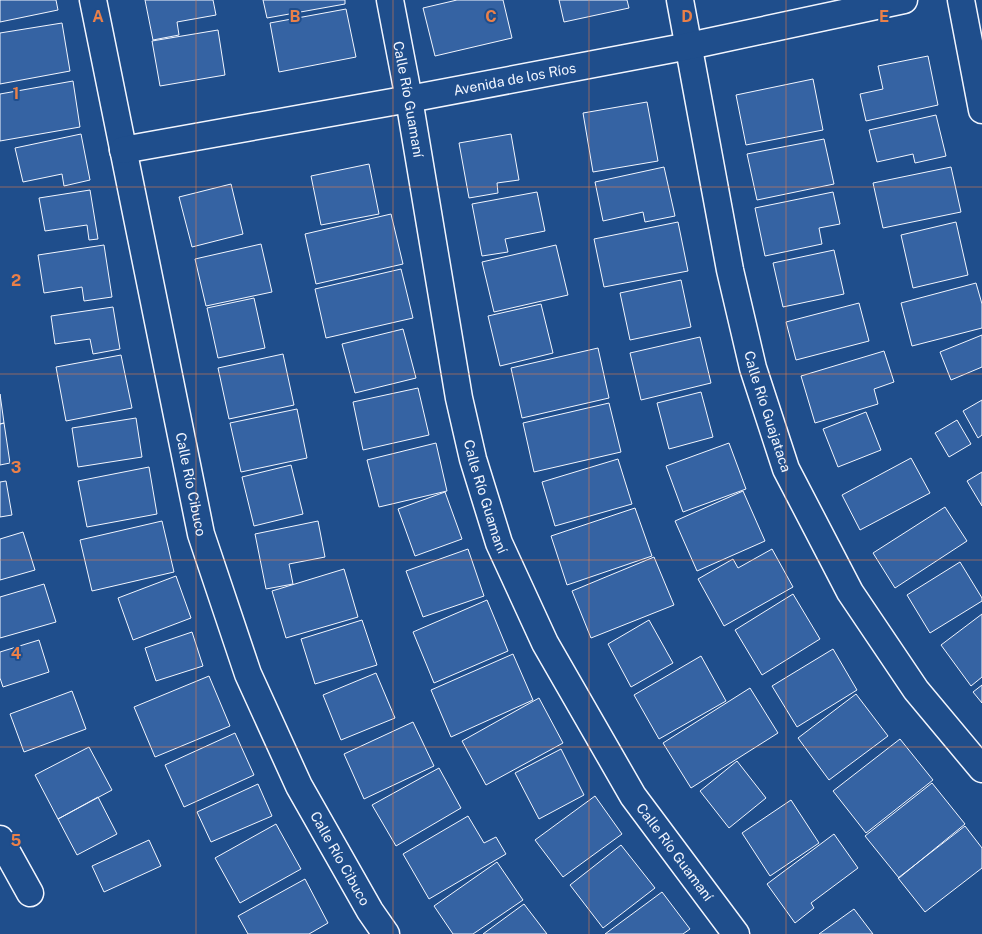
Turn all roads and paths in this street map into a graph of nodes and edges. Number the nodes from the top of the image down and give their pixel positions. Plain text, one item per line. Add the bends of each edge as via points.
1 (93, 0) edge
2 (390, 0) edge
3 (680, 0) edge
4 (904, 0) edge
5 (961, 0) edge
6 (689, 46) junction
7 (409, 100) junction
8 (982, 110) edge
9 (123, 150) junction
10 (982, 769) edge
11 (0, 839) edge
12 (30, 893) dead end
13 (386, 934) edge
14 (736, 934) edge

1 - 9 street, Calle Río Cibuco
2 - 7 street, Calle Río Guamaní
3 - 6 street, Calle Río Guajataca
4 - 6 street, Avenida de los Ríos
5 - 8 street
6 - 7 street, Avenida de los Ríos
6 - 10 street, Calle Río Guajataca via 730,270 753,368 786,469 850,592 916,690
7 - 9 street, Avenida de los Ríos
7 - 14 street, Calle Río Guamaní via 459,398 473,459 499,543 545,643 633,796
9 - 13 street, Calle Río Cibuco via 204,543 248,674 299,786
11 - 12 street

